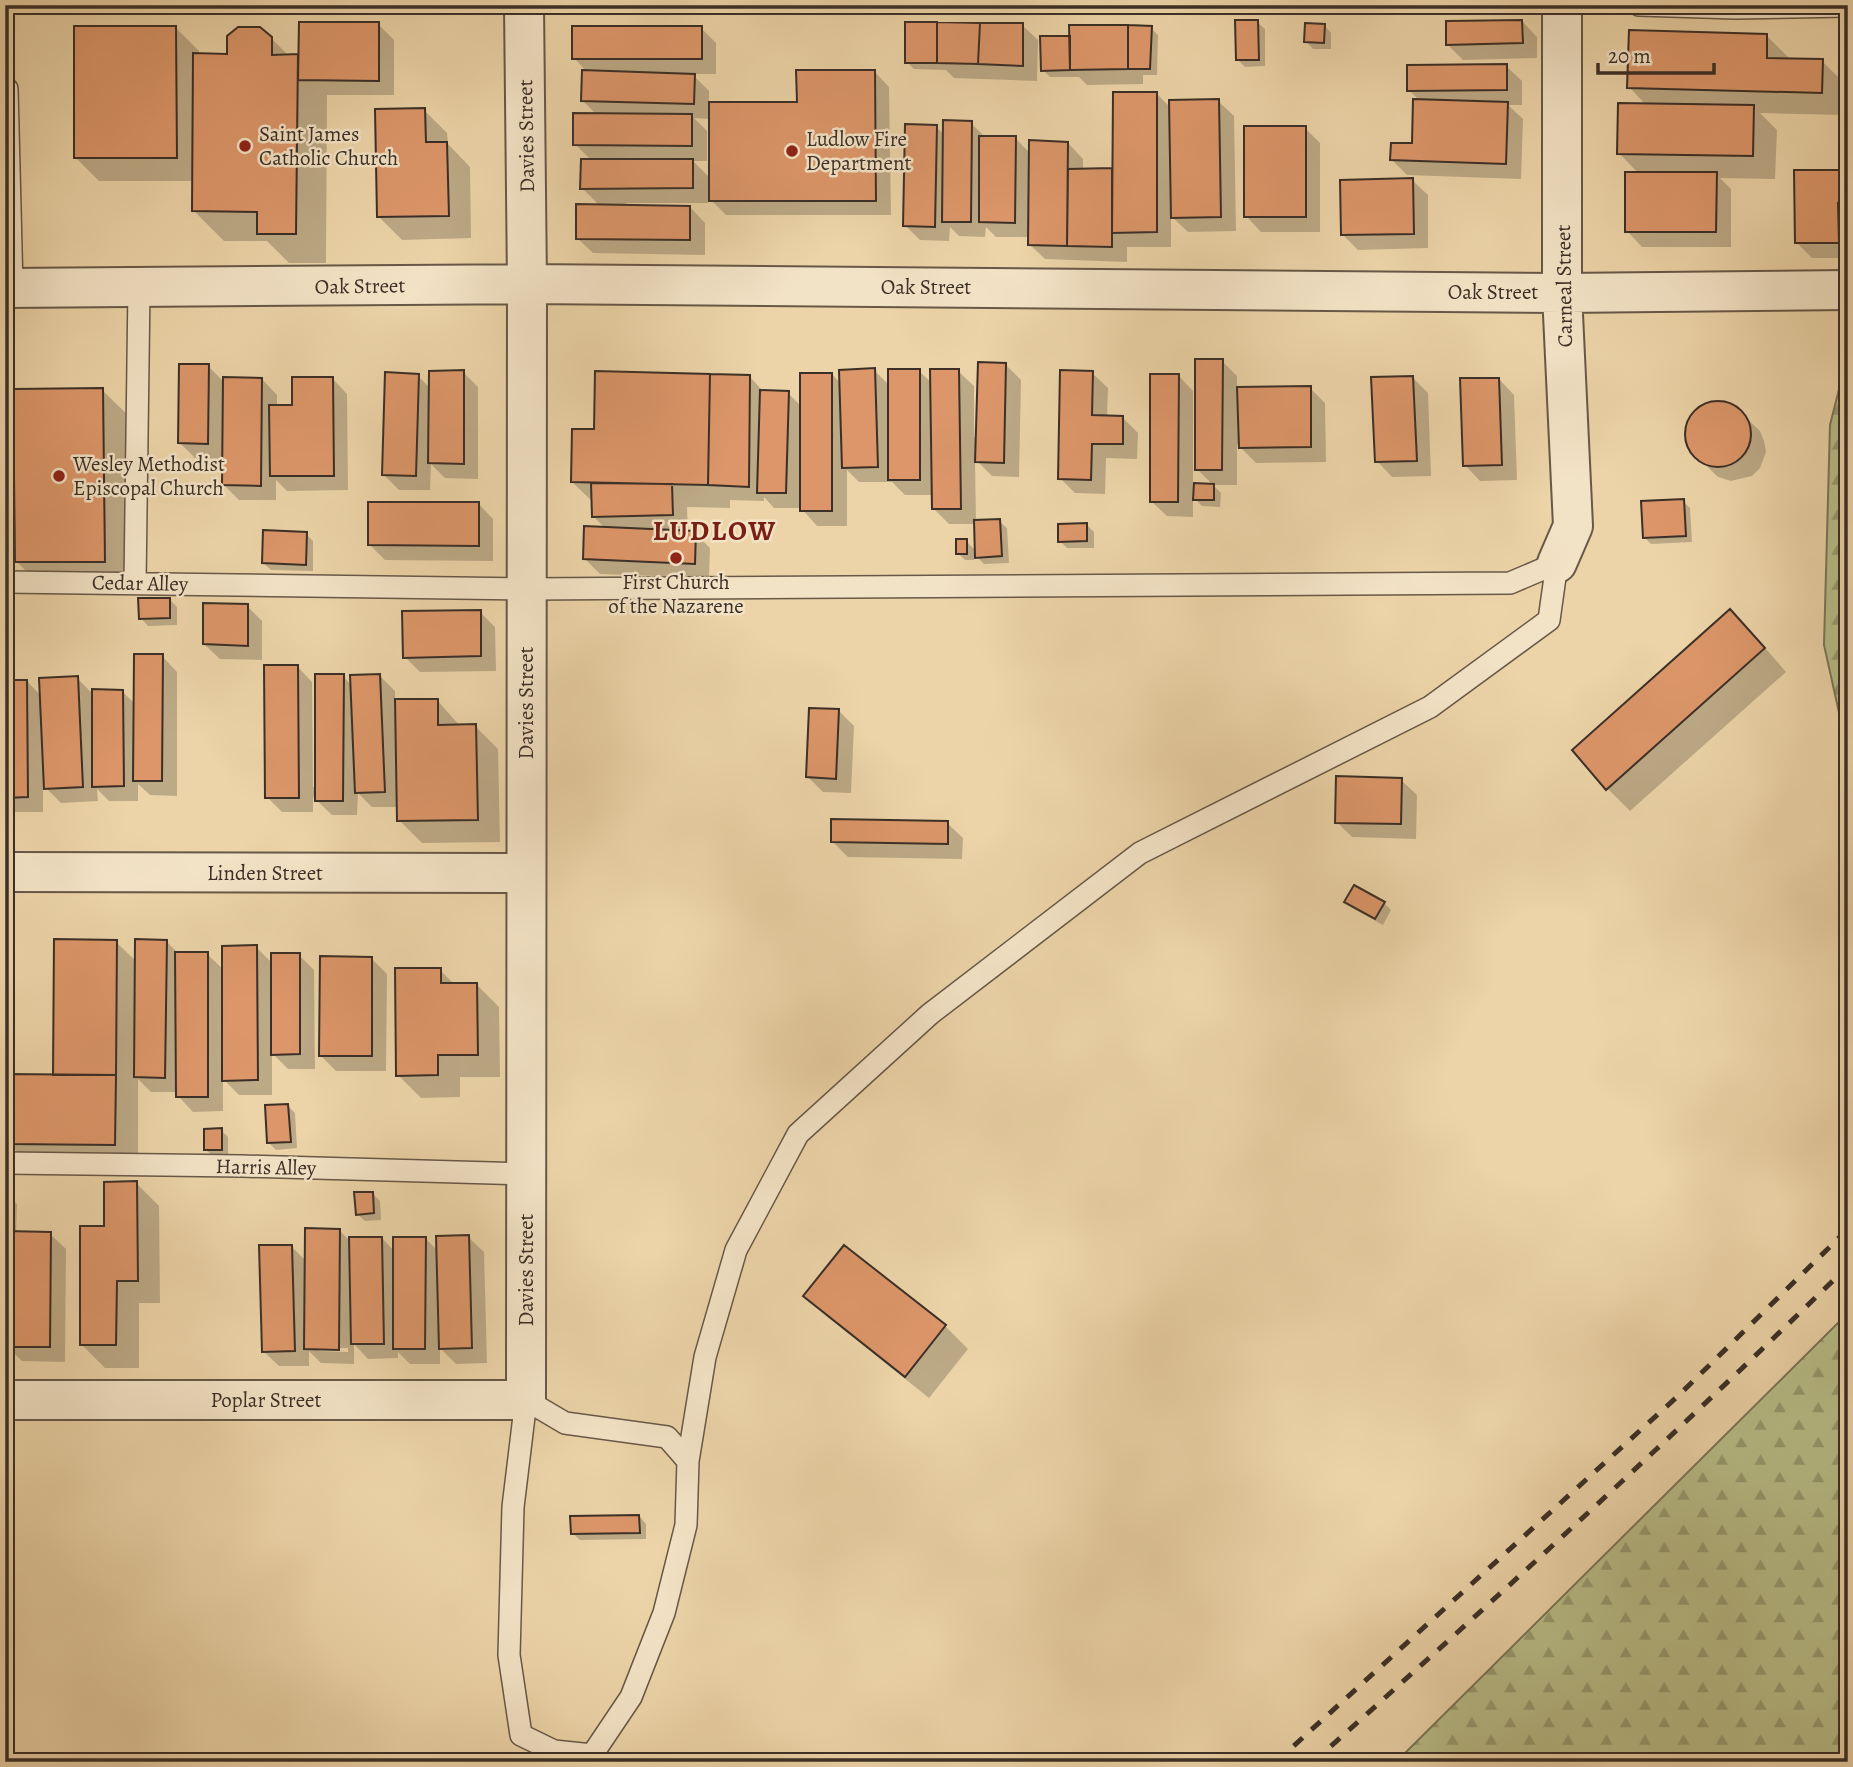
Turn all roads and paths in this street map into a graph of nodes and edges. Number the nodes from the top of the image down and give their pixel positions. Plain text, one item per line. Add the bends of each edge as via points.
1 (524, 5) edge
2 (1562, 5) edge
3 (1639, 5) edge
4 (1848, 6) edge
5 (7, 89) dead end
6 (527, 284) junction
7 (9, 288) edge
8 (139, 288) junction
9 (1848, 290) edge
10 (1562, 293) junction
11 (1557, 563) junction
12 (5, 582) edge
13 (135, 583) junction
14 (527, 589) junction
15 (5, 872) edge
16 (525, 873) junction
17 (5, 1163) edge
18 (527, 1174) junction
19 (5, 1400) edge
20 (526, 1400) junction
21 (688, 1461) junction
22 (552, 1756) edge

1 - 6 street, Davies Street
2 - 10 street, Carneal Street
3 - 4 lane
5 - 7 lane
6 - 8 street, Oak Street
6 - 10 street, Oak Street
6 - 14 street, Davies Street
7 - 8 street, Oak Street
8 - 13 lane
9 - 10 street, Oak Street
10 - 11 street, Carneal Street via 1573,526
11 - 14 lane, Cedar Alley via 1510,583
11 - 21 lane via 1549,620 1430,707 1140,853 930,1014 798,1134 736,1250 705,1357
12 - 13 lane, Cedar Alley
13 - 14 lane, Cedar Alley
14 - 16 street, Davies Street
15 - 16 street, Linden Street
16 - 18 street, Davies Street
17 - 18 lane, Harris Alley
18 - 20 street, Davies Street
19 - 20 street, Poplar Street
20 - 21 lane via 565,1423 667,1437
20 - 22 lane via 513,1507 509,1655 521,1735
21 - 22 lane via 686,1525 664,1613 631,1698 592,1755

